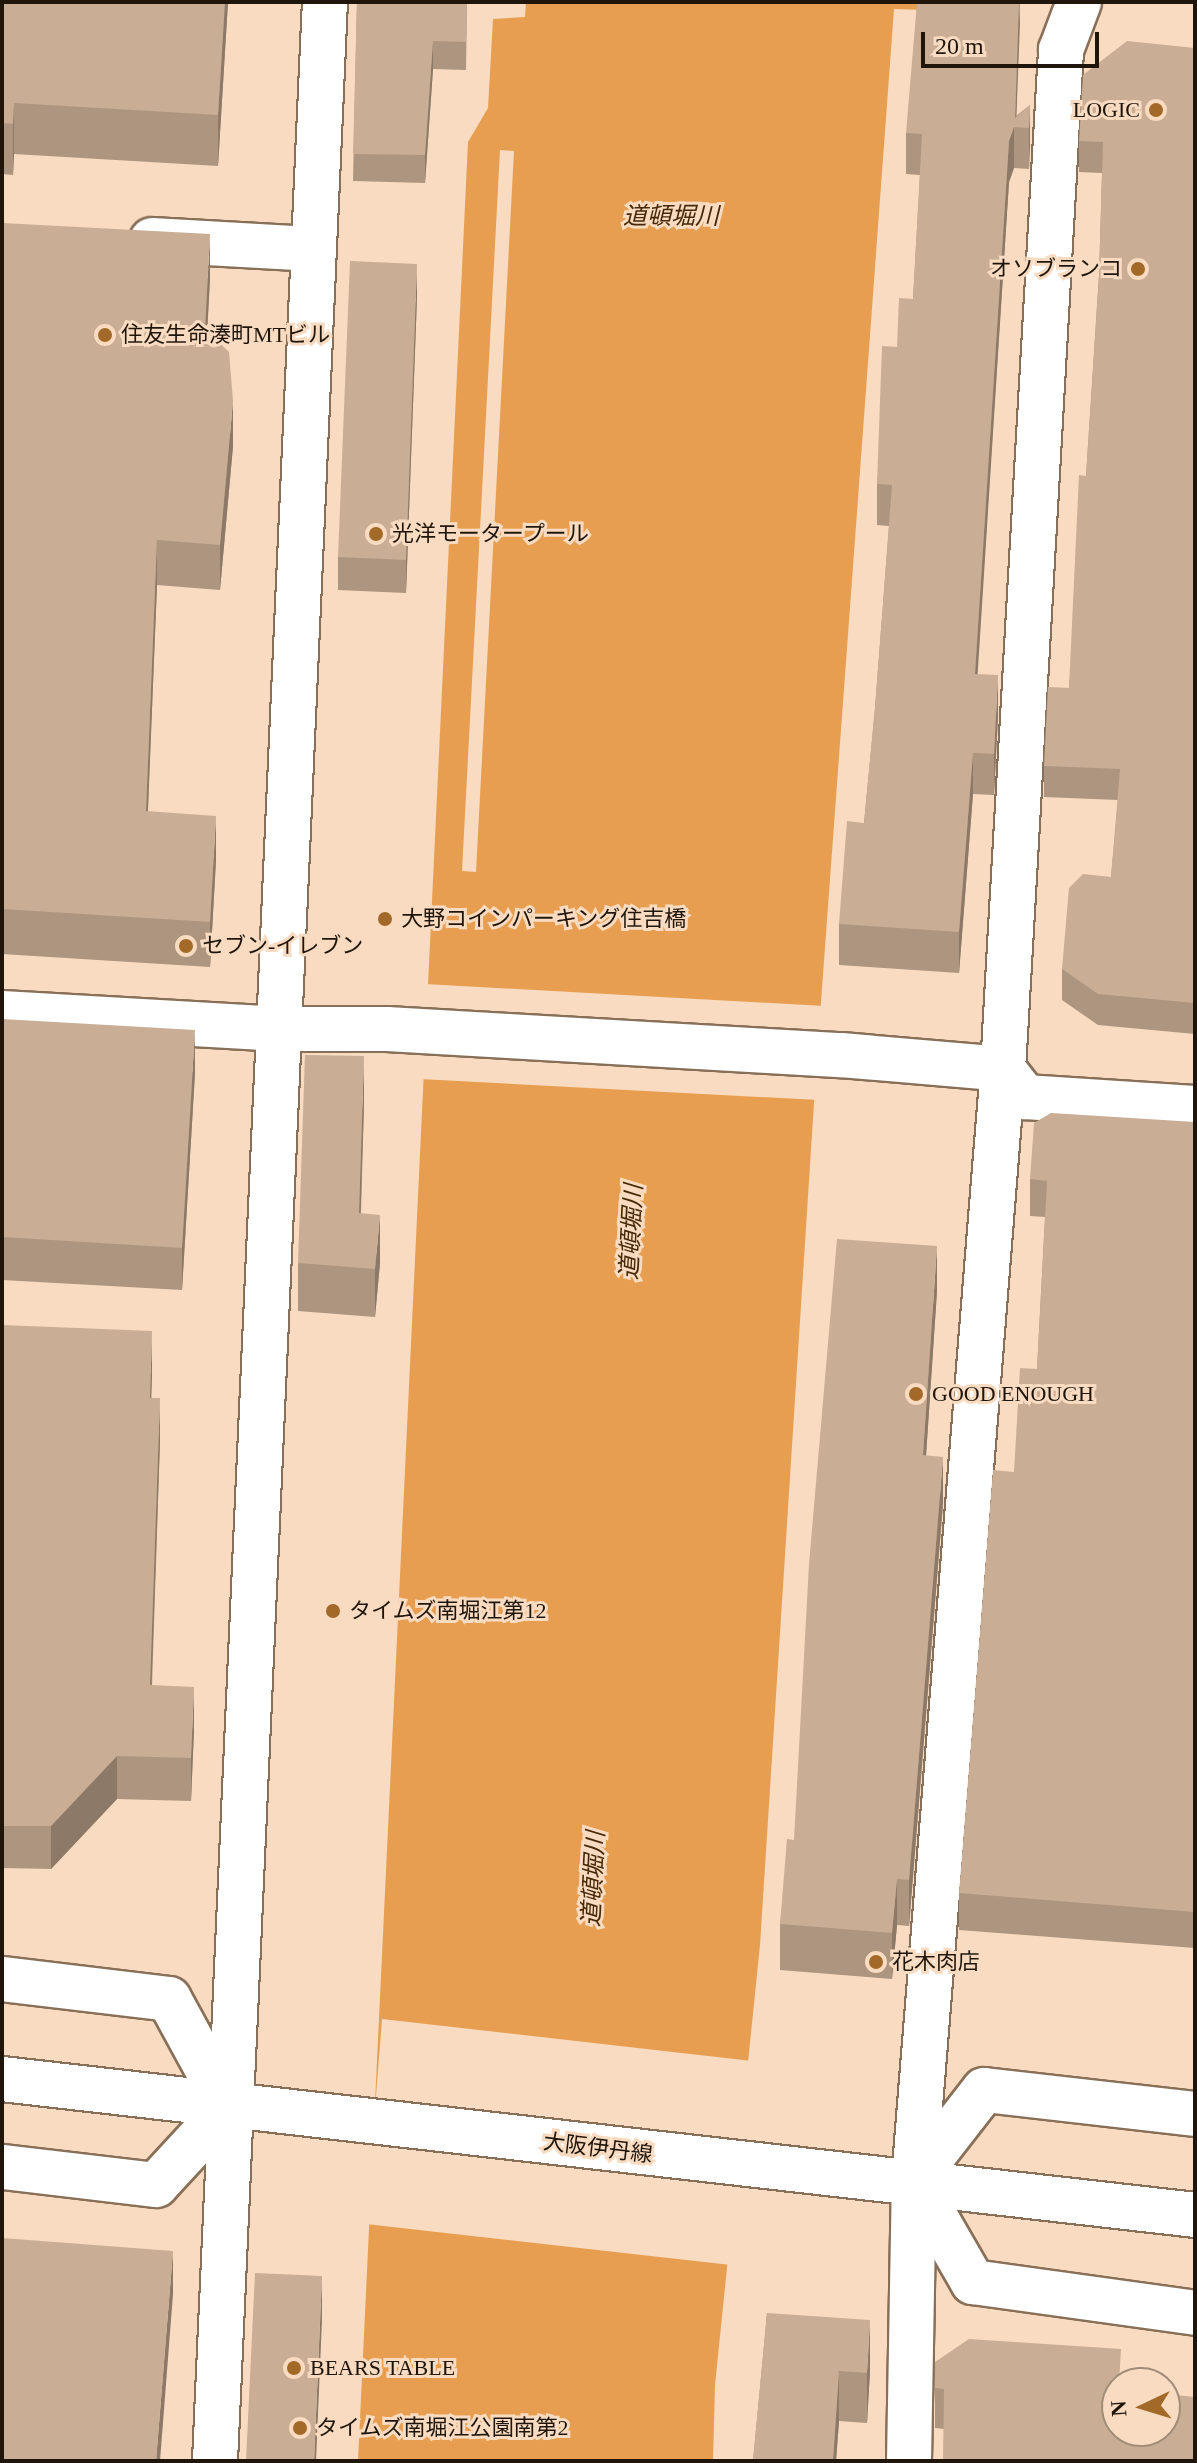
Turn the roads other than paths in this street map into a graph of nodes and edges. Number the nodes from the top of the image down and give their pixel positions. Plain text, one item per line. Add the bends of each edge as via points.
1 (325, 2) edge
2 (1079, 2) edge
3 (110, 237) edge
4 (311, 249) junction
5 (2, 1013) edge
6 (277, 1029) junction
7 (1003, 1069) junction
8 (1195, 1108) edge
9 (2, 1979) edge
10 (2, 2079) edge
11 (228, 2107) junction
12 (1195, 2114) edge
13 (2, 2167) edge
14 (914, 2180) junction
15 (1195, 2215) edge
16 (1195, 2313) edge
17 (215, 2461) edge
18 (909, 2461) edge

1 - 4 street
2 - 7 street via 1061,50
3 - 4 street
4 - 6 street
5 - 6 street
6 - 7 street via 387,1029
6 - 11 street
7 - 8 street via 1025,1097
7 - 14 street
9 - 11 street via 169,1999
10 - 11 street, 大阪伊丹線
11 - 13 street via 156,2185
11 - 14 street, 大阪伊丹線
11 - 17 street
12 - 14 street via 984,2090
14 - 15 street, 大阪伊丹線
14 - 16 street via 973,2282
14 - 18 street

